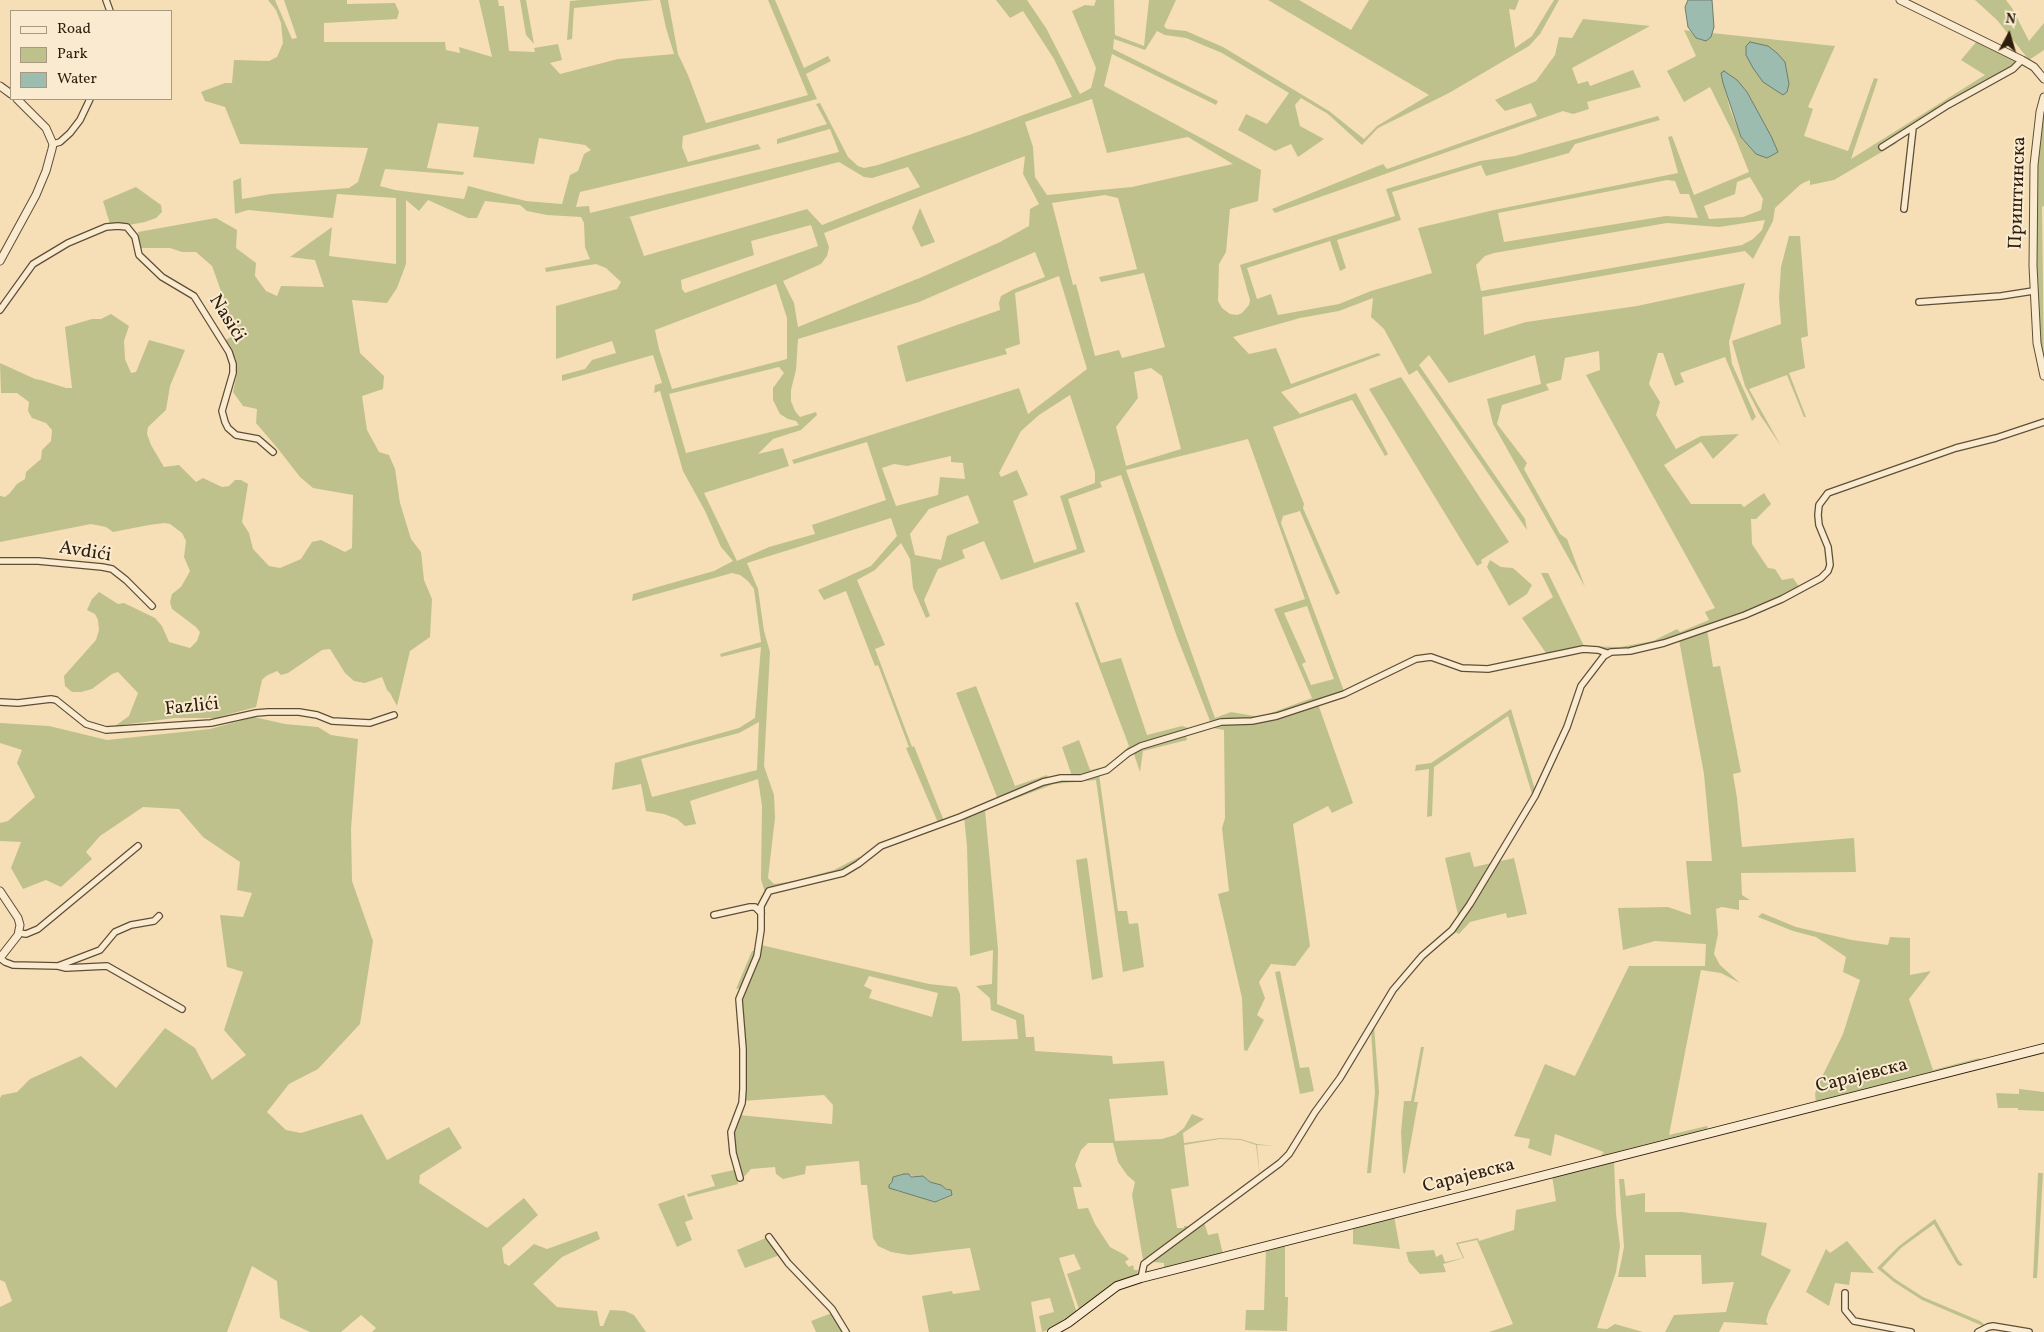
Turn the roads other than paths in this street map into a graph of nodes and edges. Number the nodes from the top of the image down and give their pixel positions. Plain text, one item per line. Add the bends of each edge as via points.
1 (1900, 0) edge
2 (2022, 60) junction
3 (2044, 80) edge
4 (2044, 97) edge
5 (18, 100) edge
6 (90, 100) edge
7 (1913, 128) junction
8 (53, 144) junction
9 (1882, 146) dead end
10 (1904, 209) dead end
11 (0, 261) edge
12 (2033, 291) junction
13 (1919, 302) dead end
14 (0, 310) edge
15 (2044, 376) edge
16 (2044, 422) edge
17 (273, 452) dead end
18 (0, 561) edge
19 (152, 606) dead end
20 (1607, 653) junction
21 (0, 702) edge
22 (394, 716) dead end
23 (138, 846) dead end
24 (0, 891) edge
25 (761, 913) junction
26 (714, 915) dead end
27 (159, 916) dead end
28 (19, 933) junction
29 (0, 958) edge
30 (58, 966) junction
31 (182, 1009) dead end
32 (2044, 1048) edge
33 (740, 1178) dead end
34 (769, 1236) dead end
35 (1141, 1278) junction
36 (1845, 1293) dead end
37 (846, 1332) edge
38 (1052, 1332) edge
39 (1911, 1332) edge
40 (1978, 1332) edge
41 (2029, 1332) edge

1 - 2 street
2 - 3 street via 2034,67
2 - 7 street
4 - 12 street, Приштинска via 2034,166
5 - 8 street via 42,123
6 - 8 street via 70,133
7 - 9 street
7 - 10 street
8 - 11 street via 42,181
12 - 13 street
12 - 15 street, Приштинска via 2037,343
14 - 17 street, Nasići via 34,264 68,243 112,226 131,229 139,256 162,277 197,300 229,352 233,373 222,411 224,422 236,435 258,439
16 - 20 street via 1956,448 1832,491 1819,505 1819,525 1828,547 1830,565 1821,578 1762,609 1664,643
18 - 19 street, Avdići via 38,561 112,569
20 - 25 street via 1582,649 1488,669 1462,668 1431,657 1416,659 1344,694 1288,713 1259,720 1210,725 1135,749 1107,770 1081,778 1043,782 880,846 843,873 773,889 762,902
20 - 35 street via 1581,686 1545,778 1470,904 1452,930 1422,956 1393,990 1289,1154 1144,1264
21 - 22 street, Fazlići via 56,700 86,724 106,730 211,723 268,712 299,712 332,720 370,723
23 - 28 street via 38,929
24 - 28 street via 20,920
25 - 26 street via 750,907
25 - 33 street via 759,947 739,999 743,1089 742,1103 731,1132
27 - 30 street via 154,921 119,930 100,950
28 - 29 street
29 - 30 street via 13,965
30 - 31 street via 108,966
32 - 35 main road, Сарајевска
34 - 37 street via 788,1263 832,1309
35 - 38 main road, Сарајевска via 1117,1286
36 - 39 street via 1845,1310 1854,1321
40 - 41 street via 1994,1326

